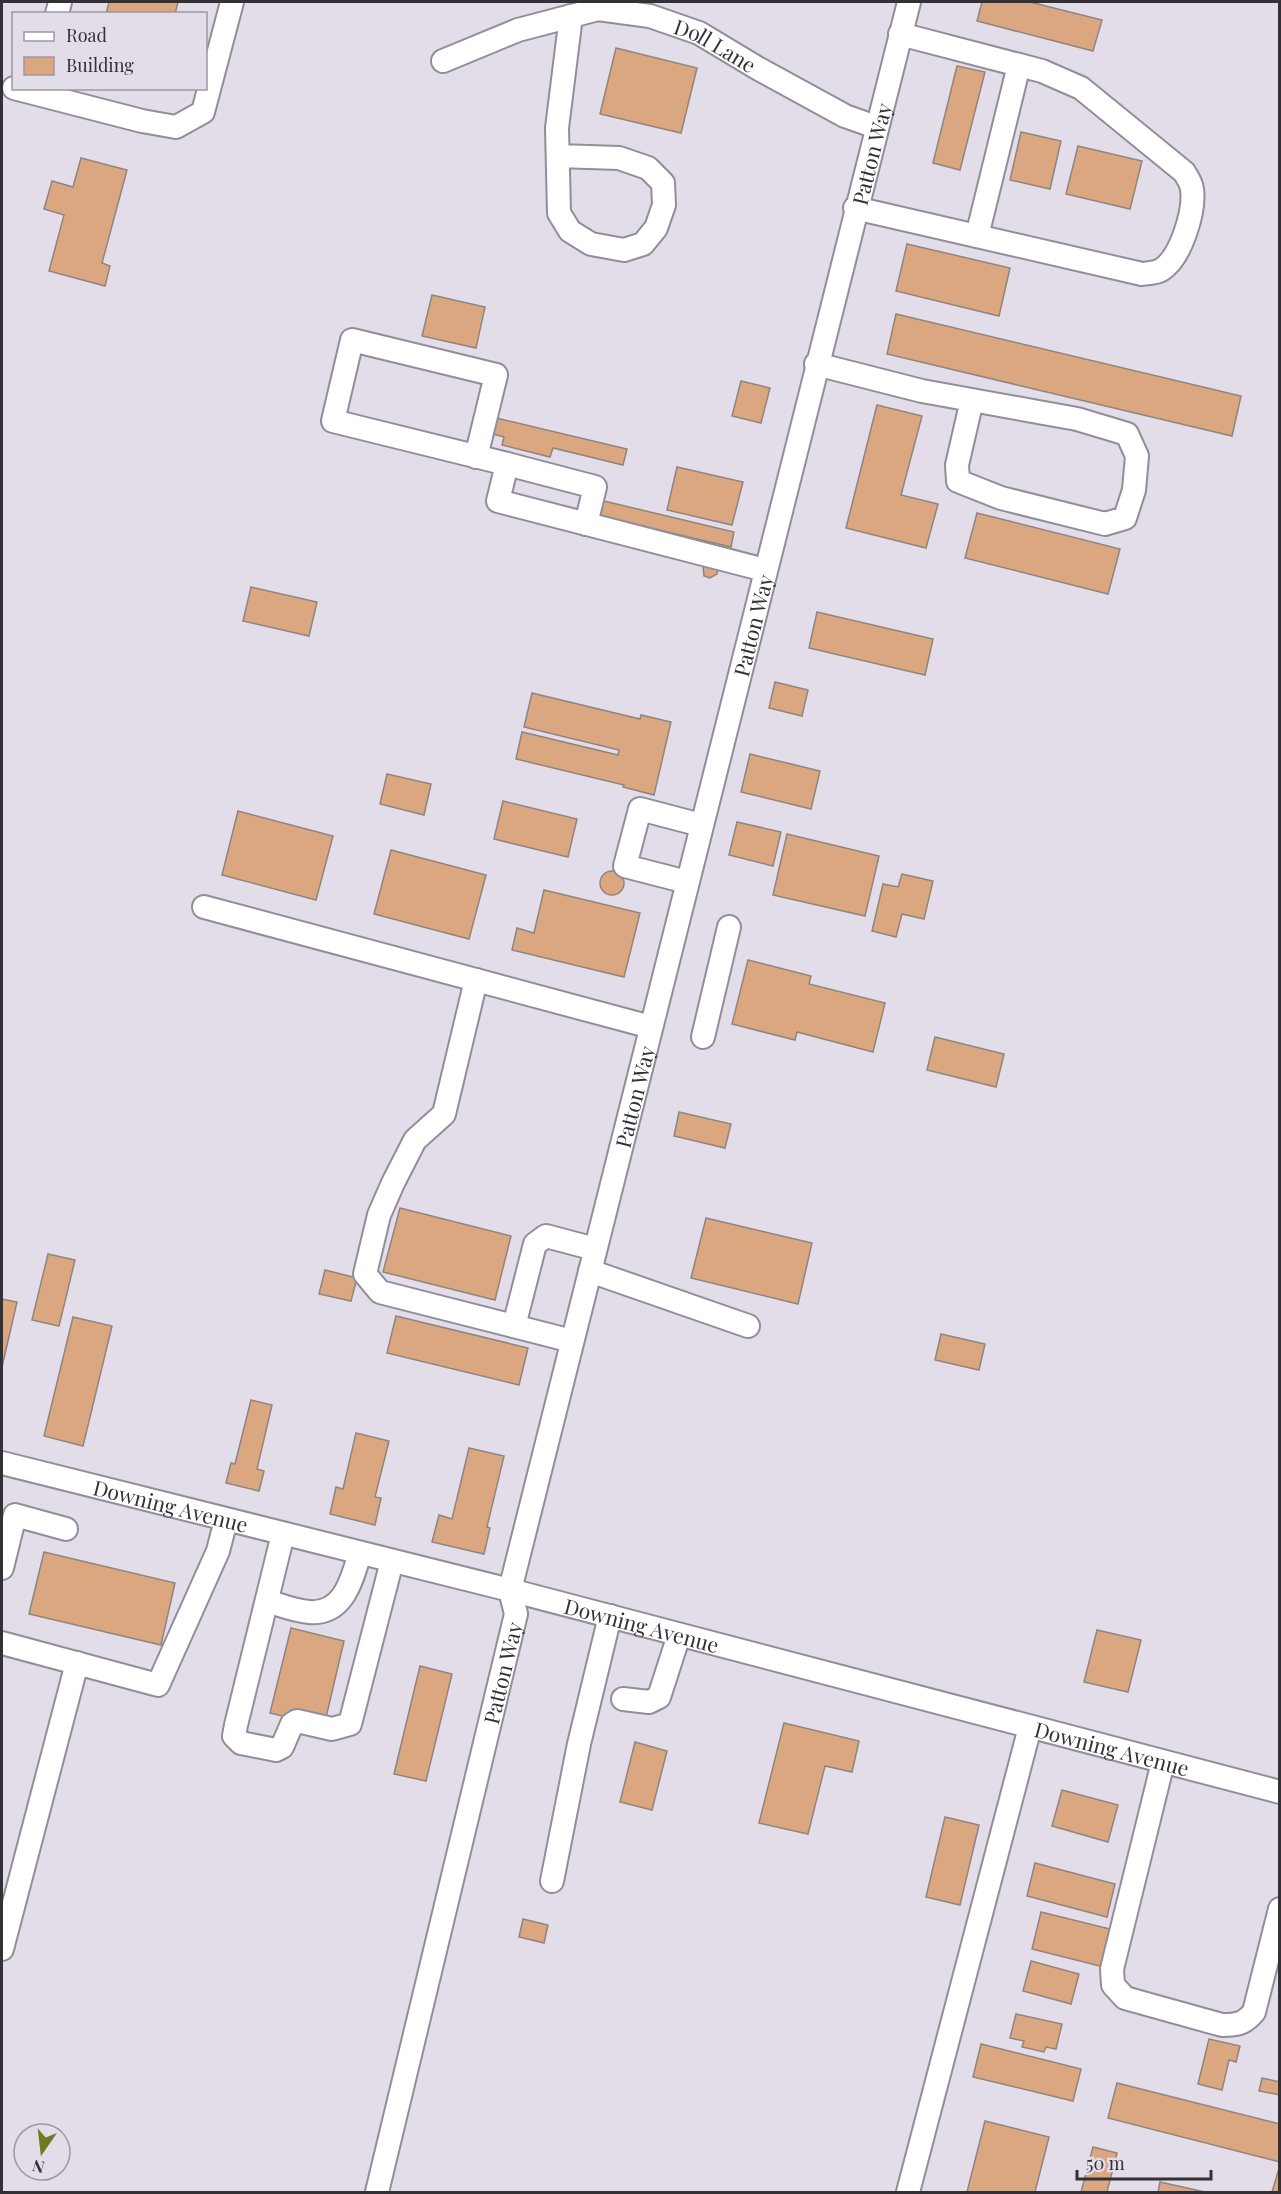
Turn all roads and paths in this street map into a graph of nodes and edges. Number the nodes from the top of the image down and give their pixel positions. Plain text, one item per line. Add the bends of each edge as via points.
1 (232, 2) edge
2 (909, 2) edge
3 (571, 16) junction
4 (900, 34) junction
5 (443, 61) dead end
6 (1019, 65) junction
7 (25, 90) edge
8 (876, 127) junction
9 (558, 156) junction
10 (855, 208) junction
11 (977, 236) junction
12 (816, 364) junction
13 (972, 400) junction
14 (476, 457) junction
15 (507, 464) junction
16 (586, 524) junction
17 (765, 570) junction
18 (701, 825) junction
19 (687, 882) junction
20 (204, 907) dead end
21 (729, 927) dead end
22 (476, 980) junction
23 (651, 1027) junction
24 (703, 1037) dead end
25 (595, 1249) junction
26 (590, 1271) junction
27 (514, 1326) junction
28 (748, 1326) dead end
29 (572, 1341) junction
30 (2, 1463) edge
31 (226, 1520) junction
32 (66, 1529) dead end
33 (283, 1534) junction
34 (360, 1553) junction
35 (392, 1561) junction
36 (2, 1568) edge
37 (510, 1590) junction
38 (267, 1602) junction
39 (610, 1617) junction
40 (679, 1635) junction
41 (2, 1643) edge
42 (77, 1663) junction
43 (623, 1699) dead end
44 (1030, 1727) junction
45 (1163, 1762) junction
46 (1280, 1792) edge
47 (552, 1881) dead end
48 (1280, 1909) edge
49 (2, 1949) edge
50 (377, 2193) edge
51 (908, 2193) edge

1 - 7 street via 203,112 176,127 142,122
2 - 4 street, Patton Way
3 - 5 street, Doll Lane via 518,30
3 - 8 street, Doll Lane via 598,9 650,16 699,33 845,116
3 - 9 street via 557,128
4 - 6 street
4 - 8 street, Patton Way
6 - 11 street
6 - 11 street via 1081,88 1184,172 1193,199 1182,243 1174,260 1160,271 1142,274
8 - 10 street, Patton Way
9 - 9 street via 558,213 570,231 591,244 624,250 643,244 656,228 664,205 663,183 648,168 619,158
10 - 11 street
10 - 12 street, Patton Way
12 - 13 street
12 - 17 street, Patton Way
13 - 13 street via 1077,419 1127,434 1137,456 1134,490 1125,518 1105,524 1001,498 958,481 957,465
14 - 14 street via 333,421 352,340 496,375
14 - 15 street
15 - 16 street via 498,501
15 - 16 street via 595,487
16 - 17 street
17 - 18 street, Patton Way
18 - 19 street, Patton Way
18 - 19 street via 640,809 626,866
19 - 23 street, Patton Way
20 - 22 street
21 - 24 street
22 - 23 street
22 - 27 street via 444,1114 415,1140 393,1183 379,1215 365,1274 380,1292
23 - 25 street, Patton Way
25 - 26 street, Patton Way
25 - 27 street via 546,1236 535,1244
26 - 28 street
26 - 29 street, Patton Way
27 - 29 street
29 - 37 street, Patton Way
30 - 31 street, Downing Avenue
31 - 33 street, Downing Avenue
31 - 42 street via 218,1551 158,1684
32 - 36 street via 15,1515
33 - 34 street, Downing Avenue
33 - 38 street
34 - 35 street, Downing Avenue
34 - 38 street via 340,1601 323,1610 309,1612
35 - 37 street, Downing Avenue
35 - 38 street via 350,1724 332,1729 297,1721 282,1747 276,1750 241,1743 234,1736
37 - 39 street, Downing Avenue
37 - 50 street, Patton Way via 516,1614
39 - 40 street, Downing Avenue
39 - 47 street via 579,1744
40 - 43 street via 659,1697 649,1702
40 - 44 street, Downing Avenue
41 - 42 street
42 - 49 street
44 - 45 street, Downing Avenue
44 - 51 street
45 - 46 street, Downing Avenue
45 - 48 street via 1112,1970 1113,1985 1125,1998 1222,2025 1247,2021 1254,2012

